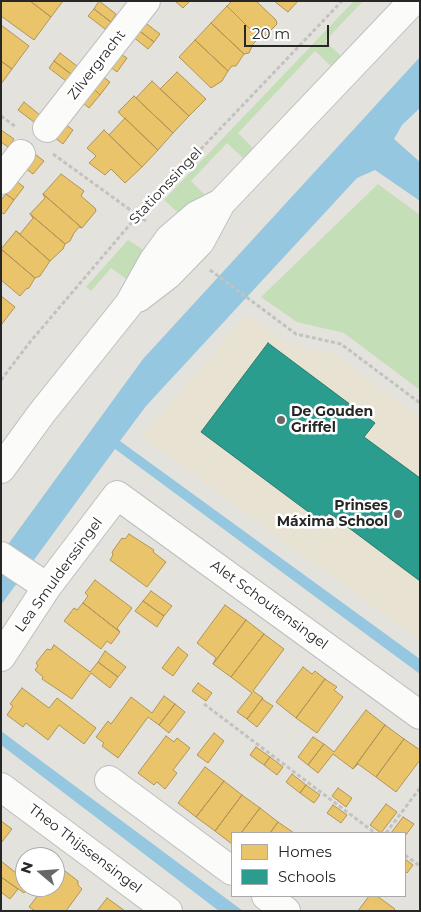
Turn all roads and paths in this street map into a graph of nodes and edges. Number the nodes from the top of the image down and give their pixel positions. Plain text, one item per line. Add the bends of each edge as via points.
1 (146, 1) edge
2 (342, 1) edge
3 (413, 1) edge
4 (1, 116) edge
5 (36, 142) junction
6 (1, 180) edge
7 (138, 215) junction
8 (205, 266) dead end
9 (1, 380) edge
10 (420, 403) edge
11 (1, 468) edge
12 (117, 495) joint
13 (1, 556) edge
14 (36, 580) junction
15 (1, 657) edge
16 (204, 704) dead end
17 (420, 715) edge
18 (109, 780) dead end
19 (1, 787) edge
20 (420, 788) edge
21 (374, 832) edge
22 (387, 832) edge
23 (406, 856) edge
24 (420, 866) edge
25 (231, 870) edge
26 (267, 897) edge
27 (168, 911) edge
28 (286, 911) edge

1 - 5 street, Zilvergracht
2 - 7 path, Stationssingel
3 - 11 street via 221,203 197,215 169,239 129,304
4 - 5 path
5 - 6 street, Zilvergracht
5 - 7 path
7 - 9 path, Stationssingel
8 - 10 path via 296,334 341,344
12 - 14 street, Lea Smulderssingel
12 - 17 street, Alet Schoutensingel
13 - 14 street
14 - 15 street, Lea Smulderssingel
16 - 21 path
18 - 25 street
19 - 27 street, Theo Thijssensingel
20 - 22 path
23 - 24 path
26 - 28 street

